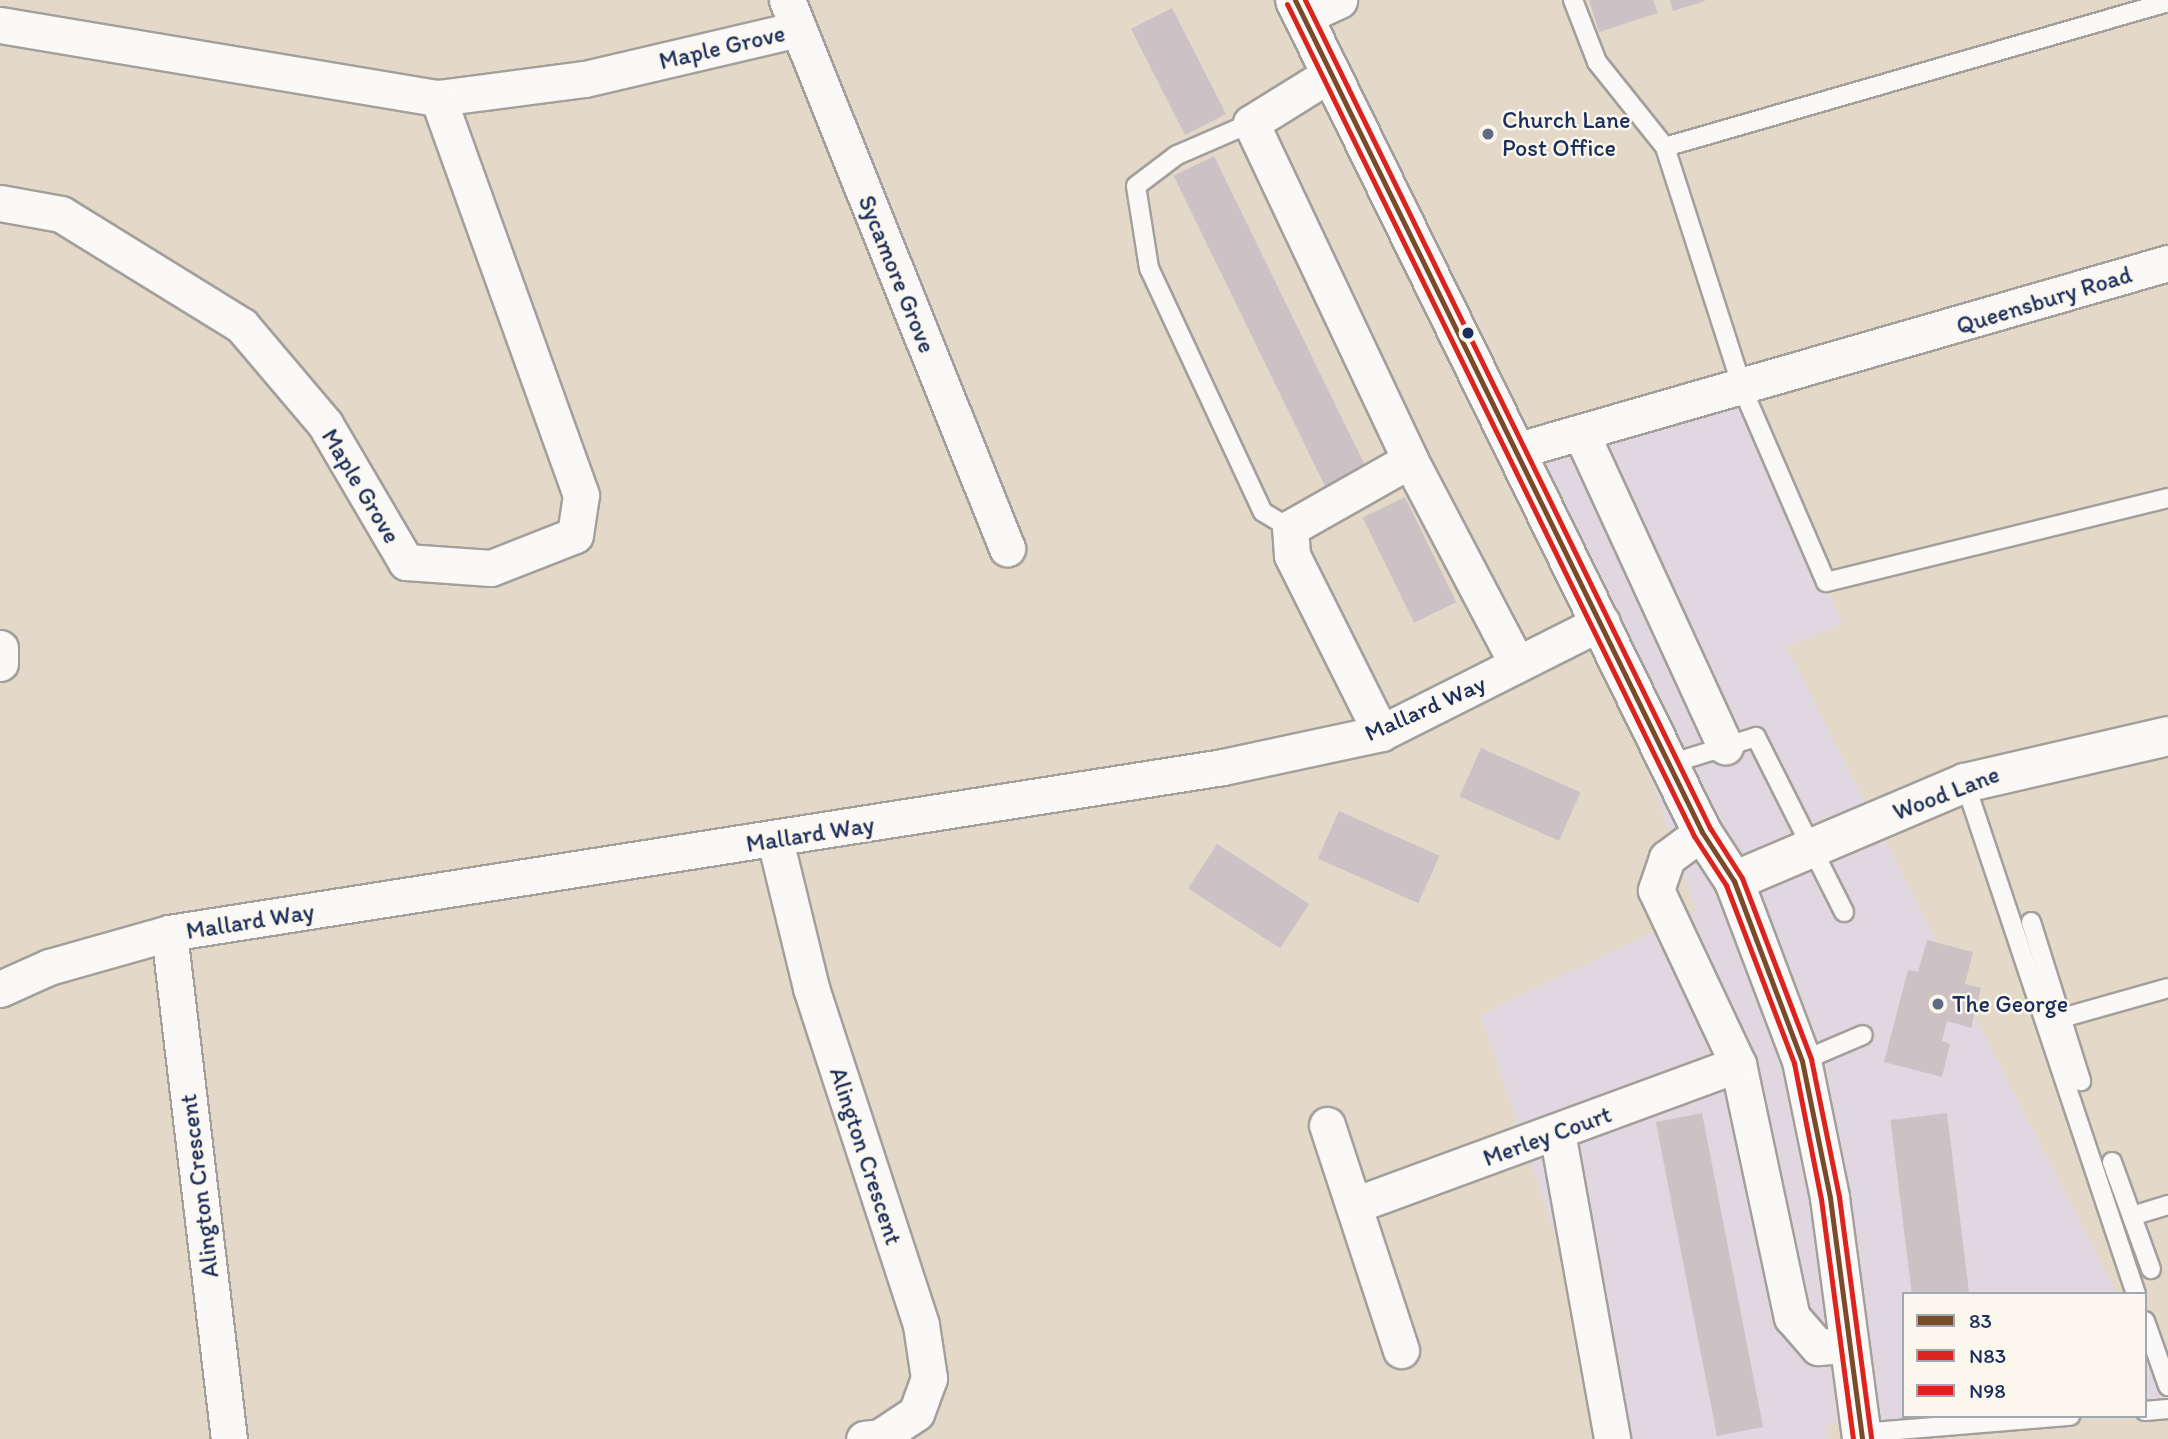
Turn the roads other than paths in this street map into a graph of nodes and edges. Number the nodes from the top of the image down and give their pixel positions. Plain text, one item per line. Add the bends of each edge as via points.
1 (1339, 0) edge
2 (1573, 0) edge
3 (2168, 2) edge
4 (1299, 8) edge
5 (792, 15) edge
6 (0, 25) edge
7 (1330, 74) junction
8 (438, 98) junction
9 (1251, 123) junction
10 (1665, 146) junction
11 (0, 203) edge
12 (2168, 263) edge
13 (1743, 390) junction
14 (1581, 433) junction
15 (1515, 451) junction
16 (1410, 460) junction
17 (2168, 498) edge
18 (1290, 528) junction
19 (1007, 548) dead end
20 (1602, 622) junction
21 (0, 648) edge
22 (0, 663) edge
23 (1517, 664) junction
24 (1381, 733) junction
25 (2168, 736) edge
26 (1726, 746) junction
27 (1673, 763) junction
28 (1965, 783) junction
29 (1702, 832) junction
30 (775, 841) junction
31 (1811, 848) junction
32 (1734, 881) junction
33 (1844, 912) dead end
34 (2031, 922) dead end
35 (169, 933) junction
36 (2168, 988) edge
37 (0, 989) edge
38 (2062, 1018) junction
39 (1864, 1035) dead end
40 (1802, 1061) junction
41 (1738, 1064) junction
42 (2081, 1081) dead end
43 (1327, 1125) dead end
44 (1558, 1132) junction
45 (2112, 1162) dead end
46 (1355, 1205) junction
47 (2168, 1205) edge
48 (2132, 1216) junction
49 (2151, 1269) dead end
50 (2135, 1292) edge
51 (2147, 1327) edge
52 (1846, 1345) junction
53 (1401, 1350) dead end
54 (2168, 1386) edge
55 (2168, 1409) edge
56 (2147, 1411) edge
57 (2057, 1418) edge
58 (1967, 1432) edge
59 (1861, 1436) edge
60 (229, 1439) edge
61 (864, 1439) edge
62 (1612, 1439) edge

1 - 4 street
2 - 10 lane via 1597,62
3 - 10 lane
4 - 7 main road
5 - 8 street, Maple Grove via 584,79
5 - 19 street, Sycamore Grove
6 - 8 street, Maple Grove
7 - 9 street
7 - 15 main road
8 - 11 street, Maple Grove via 582,495 575,535 491,568 407,562 325,425 242,326 61,214
9 - 16 street
9 - 18 lane via 1177,155 1136,186 1149,268 1263,512
10 - 13 lane
12 - 13 street, Queensbury Road
13 - 14 street, Queensbury Road
13 - 17 lane via 1826,582
14 - 15 street, Queensbury Road
14 - 26 street
15 - 20 main road
16 - 18 street
16 - 23 street
18 - 24 street via 1292,555
20 - 23 street, Mallard Way
20 - 27 main road
21 - 22 street
23 - 24 street, Mallard Way
24 - 30 street, Mallard Way via 1223,767
25 - 28 main road, Wood Lane
26 - 27 lane
26 - 31 lane via 1756,737
27 - 29 main road
28 - 31 main road, Wood Lane
28 - 50 lane
29 - 32 main road
29 - 41 street via 1667,858 1656,890
30 - 35 street, Mallard Way
30 - 61 street, Alington Crescent via 811,988 922,1325 929,1378 916,1413 880,1437
31 - 32 main road, Wood Lane
31 - 33 lane
32 - 40 main road
34 - 38 lane
35 - 37 street, Mallard Way via 48,967
35 - 60 street, Alington Crescent
36 - 38 lane
38 - 42 lane
39 - 40 lane
40 - 52 main road via 1830,1198
41 - 44 street, Merley Court
41 - 52 street via 1792,1317 1818,1347
43 - 46 street
44 - 46 street, Merley Court
44 - 62 street
45 - 48 lane
46 - 53 street
47 - 48 lane
48 - 49 lane
51 - 54 lane
52 - 59 main road
55 - 56 lane
57 - 58 lane
58 - 59 lane

